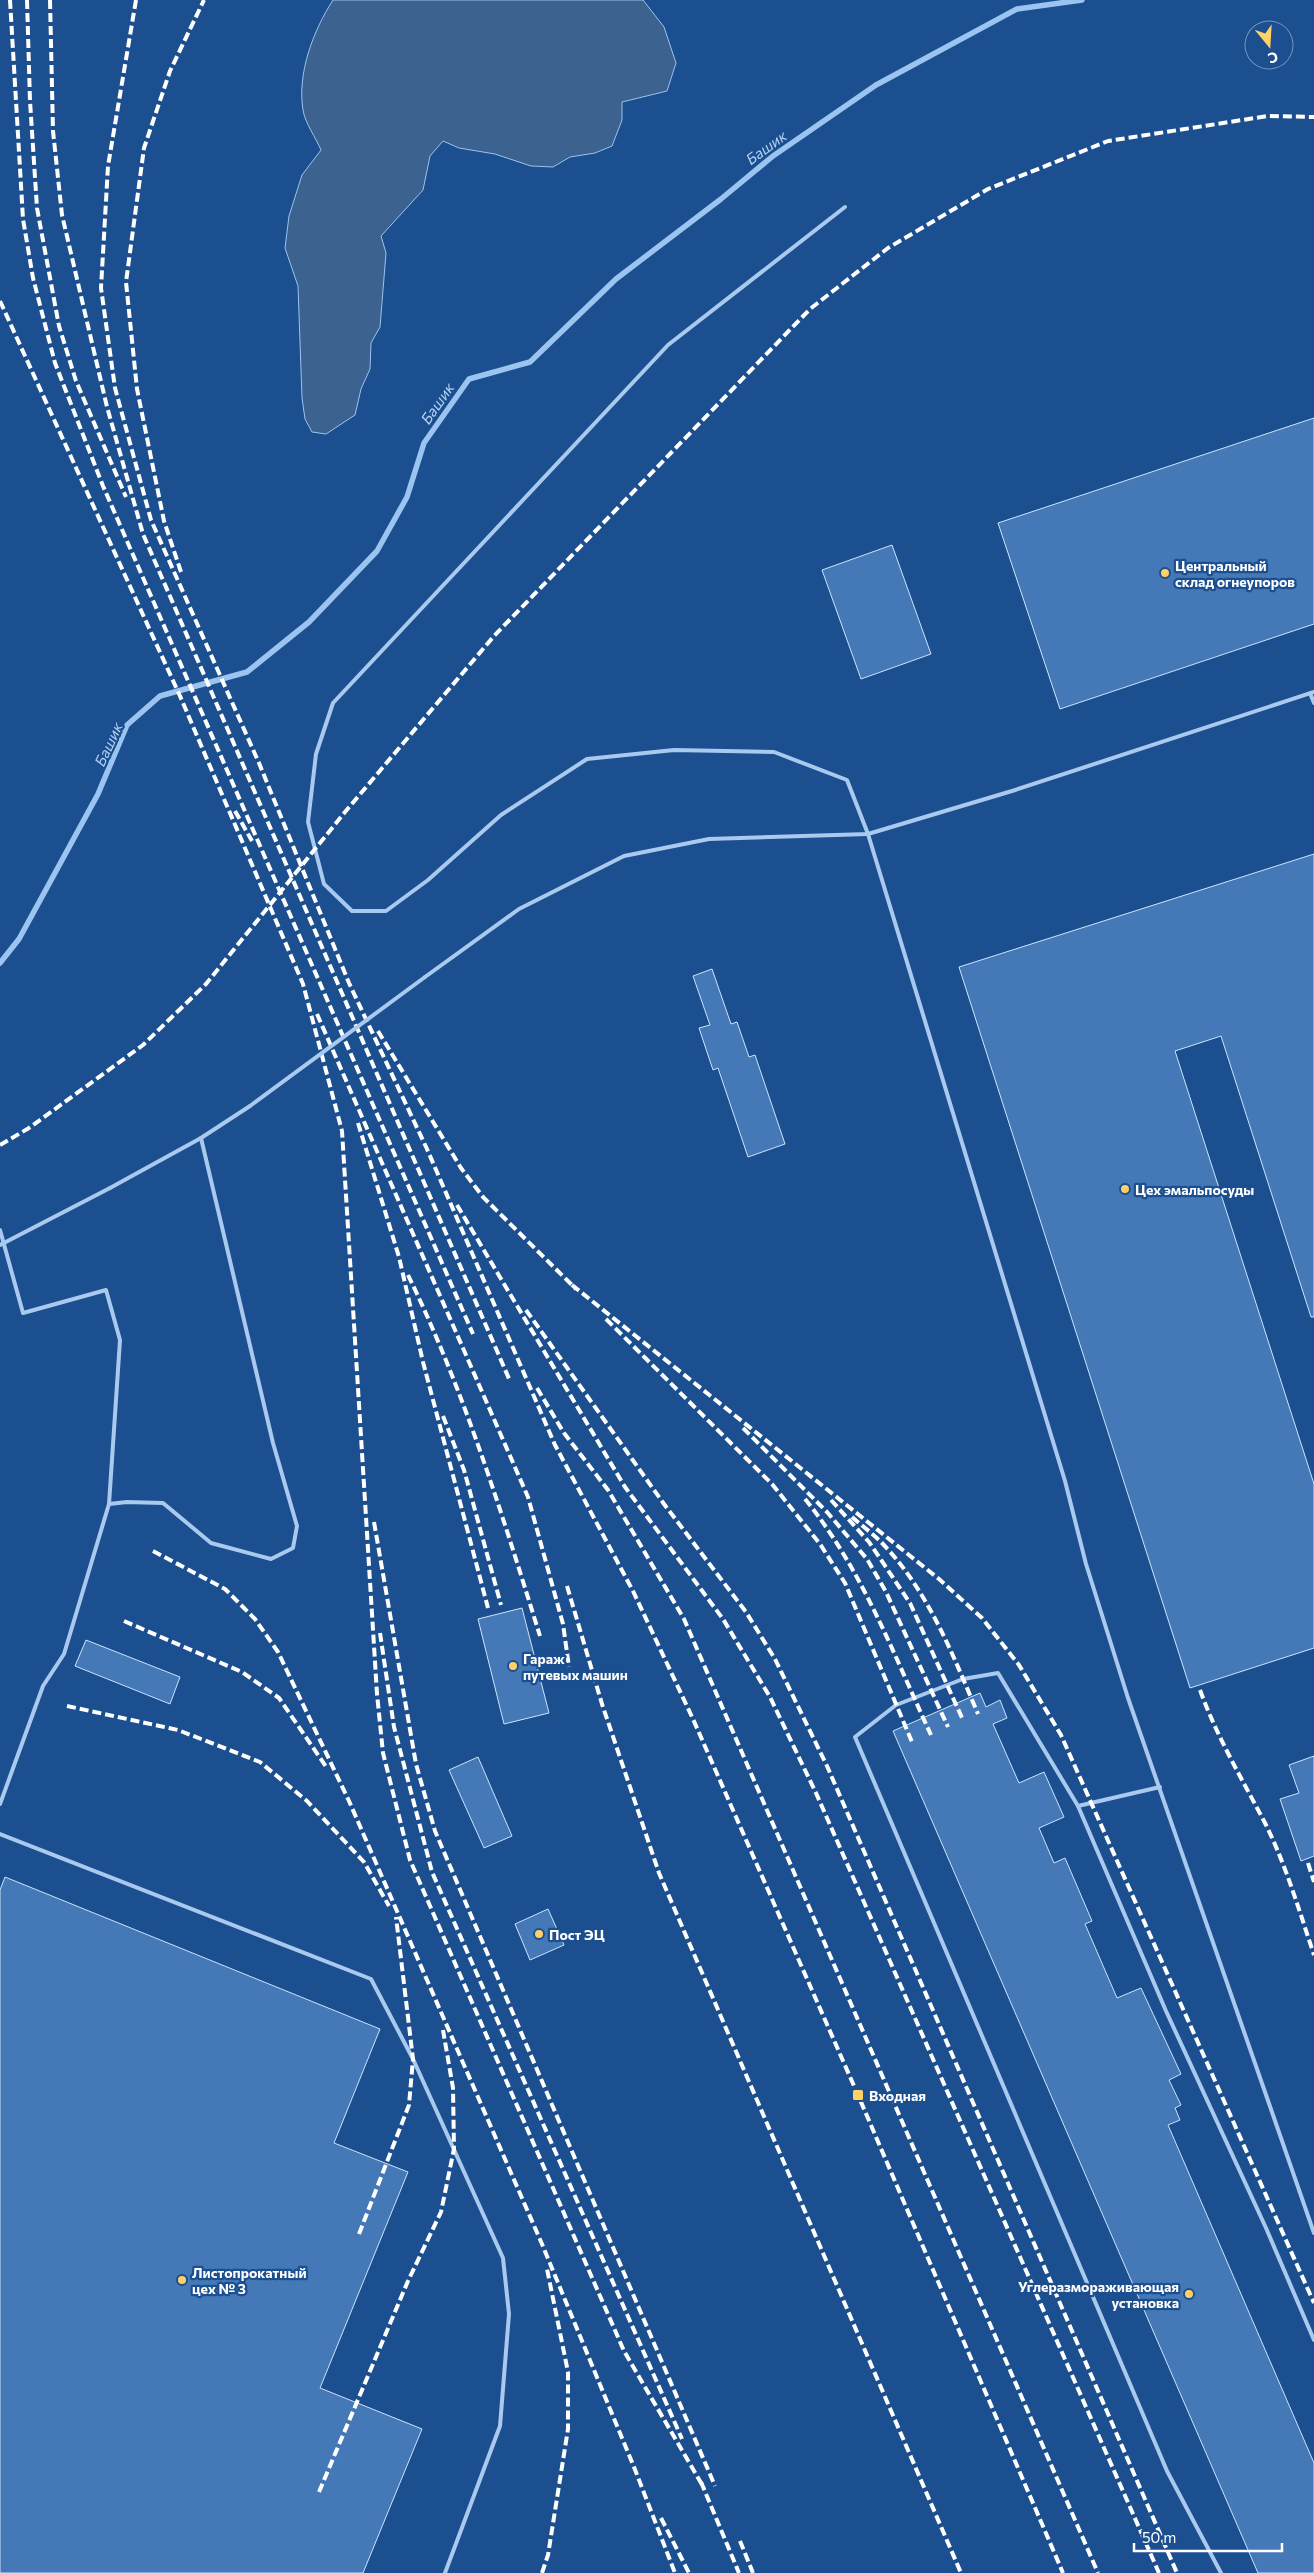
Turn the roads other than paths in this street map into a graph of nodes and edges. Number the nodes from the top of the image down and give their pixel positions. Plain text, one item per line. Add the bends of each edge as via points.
1 (844, 207) dead end
2 (1312, 692) edge
3 (1314, 703) edge
4 (868, 834) junction
5 (201, 1138) junction
6 (0, 1230) edge
7 (0, 1245) edge
8 (109, 1504) junction
9 (1160, 1787) junction
10 (0, 1804) edge
11 (1078, 1806) junction
12 (0, 1834) edge
13 (1314, 2233) edge
14 (1314, 2340) edge
15 (445, 2573) edge
16 (1221, 2573) edge

1 - 4 lane via 668,345 333,703 316,754 308,822 324,884 352,911 386,911 428,880 501,815 588,760 674,750 774,752 847,780
2 - 3 lane
2 - 4 lane via 1012,792
4 - 5 lane, bridge via 708,839 624,856 519,909 250,1106
4 - 9 lane via 1065,1481 1086,1564
5 - 7 lane, bridge
5 - 8 lane via 266,1414 297,1526 293,1548 271,1559 210,1543 163,1503
6 - 8 lane via 23,1313 106,1290 120,1340
8 - 10 lane via 64,1654 43,1686
9 - 11 lane
9 - 13 lane
11 - 14 lane
11 - 16 lane via 998,1673 963,1679 896,1705 855,1737 1167,2471
12 - 15 lane via 371,1978 417,2068 503,2258 509,2314 500,2426

